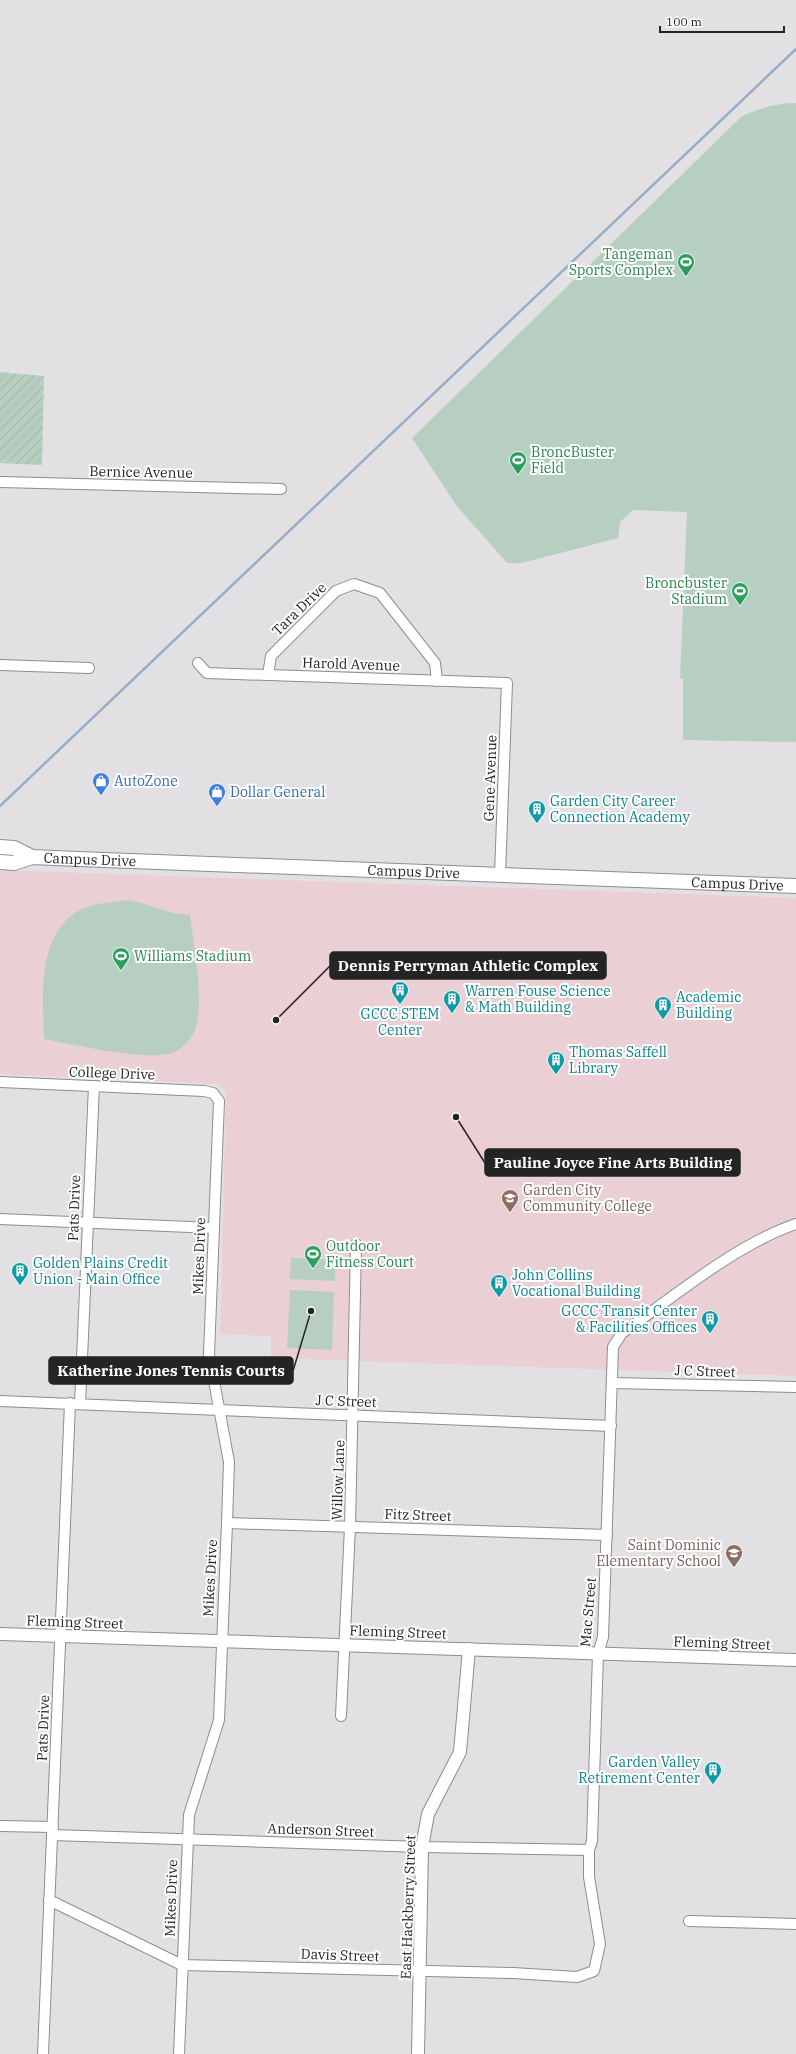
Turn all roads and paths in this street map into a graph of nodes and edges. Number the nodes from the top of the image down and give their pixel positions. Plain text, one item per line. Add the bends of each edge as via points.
1 (0, 482) edge
2 (281, 489) dead end
3 (198, 663) dead end
4 (0, 665) edge
5 (90, 668) dead end
6 (268, 675) junction
7 (437, 681) junction
8 (507, 683) joint
9 (0, 847) edge
10 (32, 858) junction
11 (0, 862) edge
12 (500, 875) junction
13 (796, 886) edge
14 (0, 1082) edge
15 (94, 1086) junction
16 (219, 1101) joint
17 (0, 1219) edge
18 (88, 1223) junction
19 (796, 1224) edge
20 (214, 1228) junction
21 (356, 1244) dead end
22 (612, 1383) junction
23 (796, 1387) edge
24 (0, 1401) edge
25 (75, 1403) junction
26 (220, 1410) junction
27 (353, 1415) junction
28 (611, 1426) junction
29 (227, 1523) junction
30 (350, 1527) junction
31 (607, 1535) junction
32 (0, 1634) edge
33 (60, 1636) junction
34 (222, 1641) junction
35 (346, 1645) junction
36 (468, 1649) junction
37 (598, 1654) junction
38 (796, 1660) edge
39 (341, 1716) dead end
40 (0, 1826) edge
41 (52, 1831) junction
42 (187, 1840) junction
43 (422, 1847) junction
44 (589, 1850) junction
45 (49, 1900) junction
46 (689, 1921) dead end
47 (796, 1924) edge
48 (182, 1965) junction
49 (420, 1971) junction
50 (43, 2054) edge
51 (179, 2054) edge
52 (418, 2054) edge

1 - 2 street, Bernice Avenue
3 - 6 street, Harold Avenue via 207,673
4 - 5 street
6 - 7 street, Harold Avenue
6 - 7 street, Tara Drive via 271,656 336,591 354,584 380,593 435,663
7 - 8 street, Harold Avenue
8 - 12 street, Gene Avenue
9 - 10 main road, Campus Drive via 14,848
10 - 11 main road, Campus Drive via 14,863
10 - 12 main road, Campus Drive
12 - 13 main road, Campus Drive
14 - 15 street, College Drive
15 - 16 street, College Drive via 204,1091 213,1093
15 - 18 street, Pats Drive
16 - 20 street, Mikes Drive
17 - 18 street
18 - 20 street
18 - 25 street, Pats Drive
19 - 22 street, Mac Street via 758,1242 708,1272 622,1333 613,1347
20 - 26 street, Mikes Drive via 209,1354
21 - 27 street, Willow Lane
22 - 23 street, J C Street
22 - 28 street, Mac Street
24 - 25 street, J C Street
25 - 26 street, J C Street
25 - 33 street, Pats Drive
26 - 27 street, J C Street
26 - 29 street, Mikes Drive via 229,1462
27 - 28 street, J C Street
27 - 30 street, Willow Lane
28 - 31 street, Mac Street
29 - 30 street, Fitz Street
29 - 34 street, Mikes Drive
30 - 31 street, Fitz Street
30 - 35 street, Willow Lane
31 - 37 street, Mac Street via 603,1637
32 - 33 street, Fleming Street
33 - 34 street, Fleming Street
33 - 41 street, Pats Drive
34 - 35 street, Fleming Street
34 - 42 street, Mikes Drive via 219,1720 189,1815
35 - 36 street, Fleming Street
35 - 39 street, Willow Lane
36 - 37 street, Fleming Street
36 - 43 street, East Hackberry Street via 460,1752 428,1814
37 - 38 street, Fleming Street
37 - 44 street, Mac Street via 592,1841
40 - 41 street, Anderson Street
41 - 42 street, Anderson Street
41 - 45 street, Pats Drive
42 - 43 street, Anderson Street
42 - 48 street, Mikes Drive
43 - 44 street, Anderson Street
43 - 49 street, East Hackberry Street
44 - 49 street, Davis Street via 589,1877 600,1944 594,1971 577,1977
45 - 48 street, Davis Street
45 - 50 street, Pats Drive
46 - 47 street
48 - 49 street, Davis Street
48 - 51 street, Mikes Drive
49 - 52 street, East Hackberry Street

